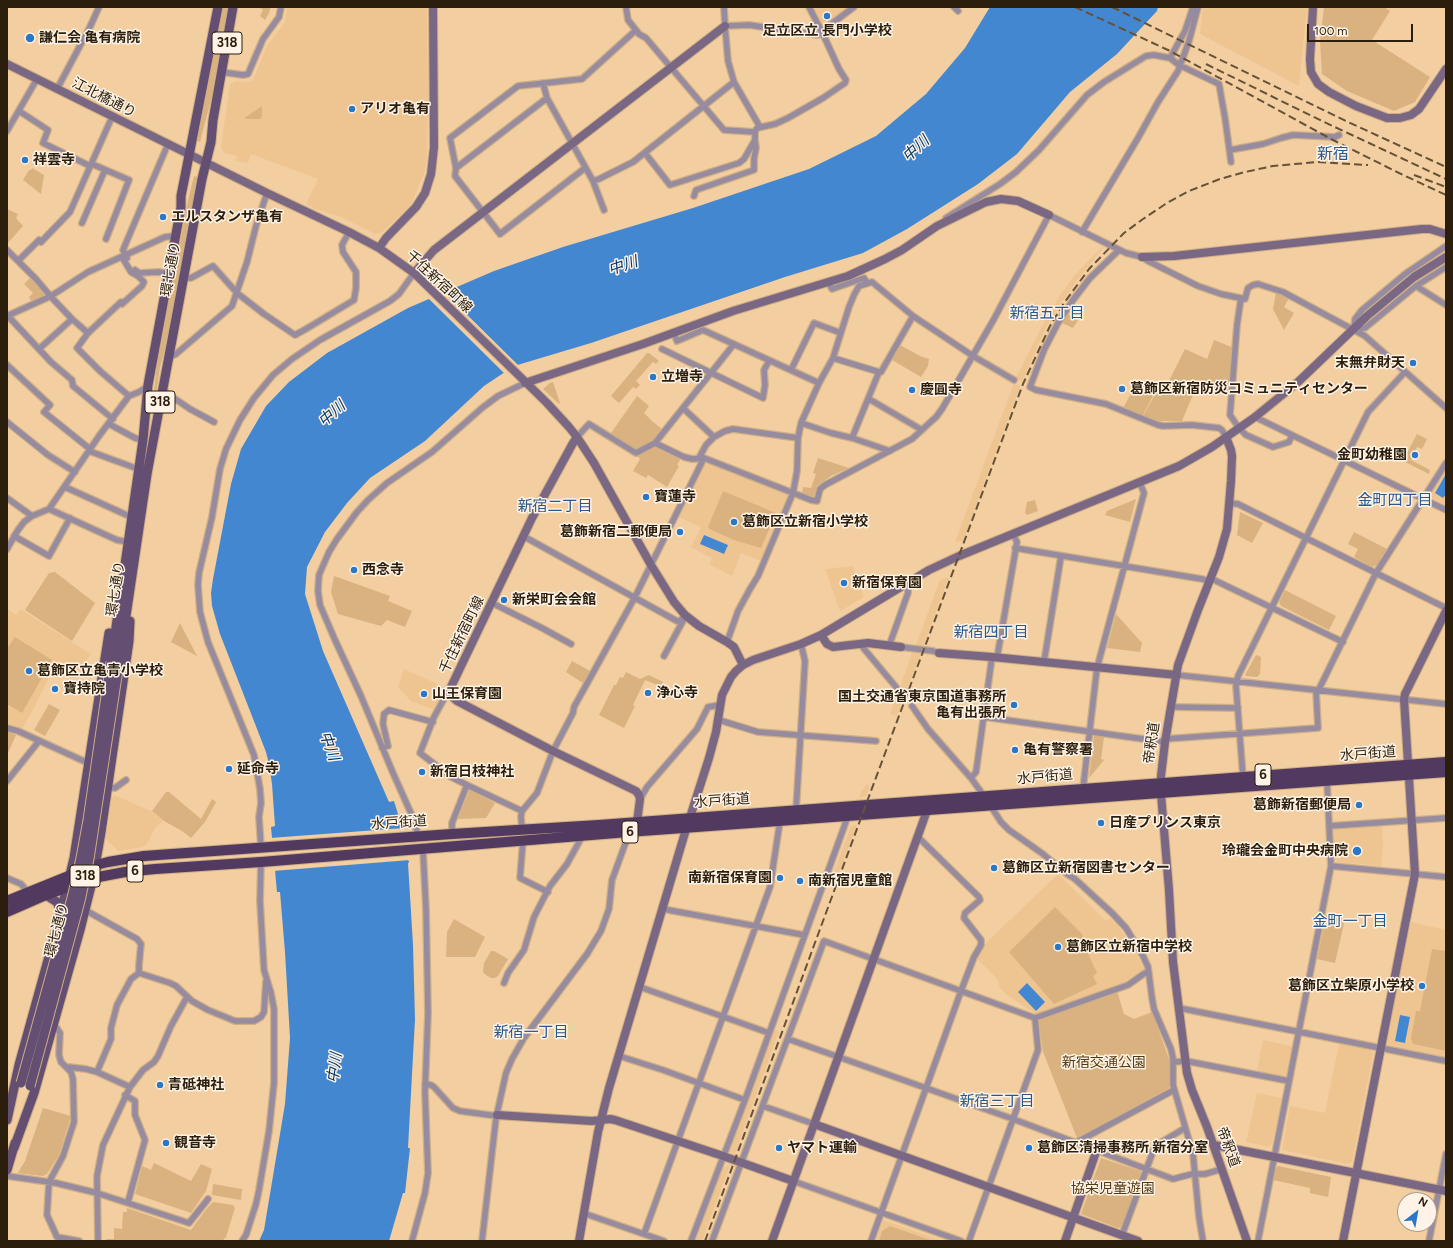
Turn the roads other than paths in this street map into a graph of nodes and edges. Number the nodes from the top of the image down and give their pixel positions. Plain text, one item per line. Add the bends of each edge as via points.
1 (99, 7) edge
2 (218, 7) edge
3 (233, 7) edge
4 (281, 7) edge
5 (433, 7) edge
6 (626, 7) edge
7 (724, 7) edge
8 (809, 7) edge
9 (854, 7) edge
10 (1193, 7) edge
11 (1198, 7) edge
12 (1314, 7) edge
13 (1192, 21) junction
14 (724, 26) junction
15 (636, 30) junction
16 (822, 31) junction
17 (1170, 58) junction
18 (7, 64) edge
19 (1179, 65) junction
20 (671, 68) junction
21 (1446, 69) edge
22 (221, 72) junction
23 (37, 79) junction
24 (734, 82) junction
25 (544, 83) junction
26 (57, 89) junction
27 (547, 98) junction
28 (704, 106) junction
29 (19, 111) junction
30 (112, 117) junction
31 (760, 127) junction
32 (7, 131) edge
33 (755, 132) junction
34 (1339, 135) dead end
35 (754, 140) junction
36 (572, 143) junction
37 (168, 144) junction
38 (1230, 150) junction
39 (645, 152) junction
40 (189, 155) junction
41 (1231, 162) dead end
42 (206, 163) junction
43 (91, 165) junction
44 (456, 168) junction
45 (585, 168) junction
46 (105, 170) junction
47 (593, 181) junction
48 (267, 193) junction
49 (694, 196) dead end
50 (604, 210) dead end
51 (483, 212) junction
52 (1049, 215) junction
53 (82, 223) dead end
54 (937, 226) junction
55 (349, 232) junction
56 (1082, 232) junction
57 (1446, 234) edge
58 (176, 236) junction
59 (106, 239) dead end
60 (1446, 246) edge
61 (379, 248) junction
62 (7, 250) edge
63 (1119, 250) junction
64 (124, 256) junction
65 (1142, 257) junction
66 (1446, 257) edge
67 (18, 261) junction
68 (1446, 267) edge
69 (414, 273) junction
70 (168, 274) junction
71 (184, 278) junction
72 (828, 282) junction
73 (867, 283) junction
74 (1416, 286) junction
75 (237, 293) junction
76 (51, 296) junction
77 (1241, 298) junction
78 (1446, 306) edge
79 (7, 316) edge
80 (914, 316) junction
81 (72, 319) junction
82 (1354, 329) junction
83 (674, 333) junction
84 (841, 333) junction
85 (88, 334) junction
86 (734, 344) junction
87 (38, 349) junction
88 (662, 349) dead end
89 (973, 356) junction
90 (168, 358) junction
91 (833, 358) junction
92 (769, 361) junction
93 (7, 366) edge
94 (792, 370) junction
95 (879, 372) junction
96 (1405, 372) junction
97 (712, 373) junction
98 (523, 380) junction
99 (1014, 380) dead end
100 (819, 382) junction
101 (148, 385) junction
102 (162, 390) junction
103 (130, 396) junction
104 (869, 399) junction
105 (1446, 408) edge
106 (684, 409) junction
107 (1255, 417) junction
108 (111, 421) junction
109 (7, 422) edge
110 (214, 422) dead end
111 (801, 423) junction
112 (1240, 428) junction
113 (922, 430) junction
114 (1292, 435) junction
115 (577, 437) junction
116 (714, 437) junction
117 (1226, 437) junction
118 (798, 438) junction
119 (852, 438) junction
120 (143, 440) junction
121 (656, 443) junction
122 (90, 450) junction
123 (890, 451) junction
124 (702, 458) junction
125 (1344, 460) junction
126 (1446, 463) edge
127 (138, 469) junction
128 (75, 472) junction
129 (1140, 483) junction
130 (65, 487) junction
131 (792, 493) junction
132 (7, 498) edge
133 (1423, 498) junction
134 (1229, 503) junction
135 (49, 509) junction
136 (1446, 510) edge
137 (32, 516) junction
138 (131, 517) junction
139 (70, 518) junction
140 (1013, 534) junction
141 (14, 536) junction
142 (523, 536) junction
143 (1306, 538) junction
144 (9, 541) edge
145 (128, 542) junction
146 (1016, 548) junction
147 (7, 549) edge
148 (1061, 556) junction
149 (652, 565) junction
150 (1124, 566) junction
151 (1376, 572) junction
152 (1210, 580) junction
153 (908, 583) junction
154 (125, 594) junction
155 (635, 597) junction
156 (492, 603) junction
157 (1272, 608) junction
158 (1446, 609) edge
159 (685, 615) junction
160 (821, 636) junction
161 (727, 642) junction
162 (1343, 642) junction
163 (571, 644) dead end
164 (801, 644) junction
165 (860, 644) junction
166 (889, 646) junction
167 (901, 647) joint
168 (939, 653) joint
169 (664, 656) dead end
170 (995, 657) junction
171 (1044, 662) junction
172 (742, 665) junction
173 (1097, 668) junction
174 (1177, 675) junction
175 (1236, 681) junction
176 (896, 687) dead end
177 (1318, 690) junction
178 (450, 695) junction
179 (1404, 700) junction
180 (1446, 704) edge
181 (720, 705) junction
182 (912, 706) dead end
183 (1171, 707) junction
184 (1238, 708) junction
185 (984, 717) junction
186 (718, 720) junction
187 (433, 722) junction
188 (7, 728) edge
189 (1089, 732) junction
190 (1240, 734) junction
191 (800, 735) junction
192 (39, 741) junction
193 (876, 741) dead end
194 (1165, 741) junction
195 (382, 748) junction
196 (554, 751) junction
197 (1446, 762) edge
198 (88, 763) junction
199 (1409, 770) junction
200 (1446, 772) edge
201 (1244, 777) junction
202 (971, 778) junction
203 (126, 780) dead end
204 (7, 781) edge
205 (1327, 781) junction
206 (1161, 783) junction
207 (467, 785) junction
208 (108, 787) junction
209 (1083, 788) junction
210 (1161, 794) junction
211 (983, 796) junction
212 (640, 799) junction
213 (930, 800) junction
214 (991, 806) junction
215 (841, 807) junction
216 (796, 811) junction
217 (927, 811) junction
218 (522, 812) junction
219 (848, 816) junction
220 (690, 817) junction
221 (1446, 818) edge
222 (1412, 820) junction
223 (780, 821) junction
224 (636, 822) junction
225 (79, 826) junction
226 (1329, 826) junction
227 (687, 828) junction
228 (522, 830) junction
229 (101, 832) junction
230 (628, 832) junction
231 (452, 834) junction
232 (414, 836) junction
233 (583, 836) junction
234 (918, 837) junction
235 (523, 841) junction
236 (264, 848) junction
237 (423, 850) junction
238 (265, 862) junction
239 (96, 865) junction
240 (1331, 866) junction
241 (1416, 874) junction
242 (69, 876) junction
243 (1446, 877) edge
244 (7, 878) edge
245 (93, 878) junction
246 (67, 888) junction
247 (28, 892) junction
248 (548, 892) junction
249 (46, 895) junction
250 (7, 901) edge
251 (662, 909) junction
252 (85, 910) junction
253 (61, 911) junction
254 (7, 912) edge
255 (58, 924) junction
256 (755, 926) junction
257 (80, 930) junction
258 (804, 935) junction
259 (873, 960) junction
260 (139, 973) junction
261 (1149, 973) junction
262 (266, 978) junction
263 (504, 983) dead end
264 (640, 987) junction
265 (961, 991) junction
266 (186, 997) junction
267 (1179, 1008) junction
268 (723, 1016) junction
269 (1034, 1018) junction
270 (54, 1024) junction
271 (769, 1032) junction
272 (1299, 1032) junction
273 (788, 1039) junction
274 (1381, 1049) junction
275 (619, 1056) junction
276 (838, 1057) junction
277 (1186, 1061) junction
278 (1446, 1061) edge
279 (1174, 1062) junction
280 (68, 1067) junction
281 (97, 1072) junction
282 (1290, 1081) junction
283 (699, 1083) junction
284 (25, 1084) junction
285 (425, 1084) junction
286 (130, 1087) junction
287 (926, 1089) junction
288 (1174, 1090) junction
289 (126, 1095) junction
290 (745, 1100) junction
291 (763, 1106) junction
292 (497, 1115) junction
293 (7, 1120) edge
294 (601, 1120) junction
295 (1013, 1120) junction
296 (814, 1124) junction
297 (1185, 1128) junction
298 (7, 1129) edge
299 (679, 1141) junction
300 (1075, 1143) junction
301 (1214, 1145) junction
302 (14, 1148) junction
303 (1096, 1153) junction
304 (1446, 1154) edge
305 (902, 1155) junction
306 (724, 1156) junction
307 (1274, 1158) junction
308 (742, 1162) junction
309 (1222, 1168) junction
310 (1146, 1169) junction
311 (7, 1170) edge
312 (1356, 1173) junction
313 (1196, 1174) junction
314 (7, 1176) edge
315 (793, 1181) junction
316 (48, 1182) junction
317 (989, 1187) junction
318 (1443, 1190) edge
319 (97, 1193) junction
320 (208, 1199) dead end
321 (128, 1202) junction
322 (583, 1213) junction
323 (881, 1213) junction
324 (1073, 1218) junction
325 (644, 1234) junction
326 (1122, 1235) junction
327 (79, 1241) edge
328 (98, 1241) edge
329 (242, 1241) edge
330 (412, 1241) edge
331 (482, 1241) edge
332 (579, 1241) edge
333 (664, 1241) edge
334 (691, 1241) edge
335 (712, 1241) edge
336 (772, 1241) edge
337 (871, 1241) edge
338 (961, 1241) edge
339 (969, 1241) edge
340 (1065, 1241) edge
341 (1138, 1241) edge
342 (1203, 1241) edge
343 (1247, 1241) edge
344 (1258, 1241) edge
345 (1343, 1241) edge
346 (1429, 1241) edge

1 - 26 street
2 - 40 main road, 環七通り / 318
3 - 22 main road, 環七通り / 318
4 - 22 street via 279,17 263,39 248,74
5 - 61 street via 434,147 431,174 416,207
6 - 15 street via 628,20
7 - 14 street
8 - 16 street
9 - 16 street
10 - 13 street
11 - 13 street
12 - 21 street via 1310,59 1312,72 1318,84 1356,106 1387,118 1411,115 1419,109
13 - 17 street
13 - 19 street via 1189,41
14 - 16 street via 749,25 818,35
14 - 20 street
14 - 24 street via 728,61
15 - 20 street
15 - 25 street via 582,79
16 - 31 street via 846,80 845,83 788,118
17 - 19 street
17 - 54 street via 1146,56 1097,87 1016,172
18 - 23 street, 江北橋通り
19 - 38 street via 1218,84
19 - 56 street via 1178,71
20 - 28 street
20 - 36 street
22 - 42 main road, 環七通り / 318
23 - 26 street, 江北橋通り
23 - 29 street
24 - 28 street
24 - 31 street
25 - 27 street
25 - 44 street via 518,86 450,138
26 - 30 street, 江北橋通り
27 - 36 street
27 - 44 street
28 - 33 street via 724,130
28 - 39 street
29 - 32 street
29 - 43 street via 48,130 43,143
30 - 37 street, 江北橋通り
30 - 43 street
31 - 33 street
33 - 35 street
34 - 38 street via 1293,135
35 - 39 street via 744,159 739,163 670,184
35 - 49 street via 754,170 696,190
36 - 45 street
36 - 51 street
37 - 40 street, 江北橋通り
37 - 64 street via 123,250
38 - 41 street
39 - 47 street via 633,162
40 - 42 street, 千住新宿町線
40 - 58 main road, 環七通り / 318
42 - 48 street, 千住新宿町線
42 - 71 main road, 環七通り / 318
43 - 46 street
43 - 67 street via 70,212
44 - 51 street via 455,176
45 - 47 street
45 - 51 street via 500,234
46 - 53 street
46 - 59 street via 129,180
47 - 50 street
48 - 55 street, 千住新宿町線
48 - 75 street
51 - 69 street via 434,250
52 - 54 street via 1024,202 1001,199 980,205
52 - 56 street
52 - 89 street
54 - 72 street via 885,259
55 - 61 street, 千住新宿町線
55 - 75 street via 342,245 343,252 356,272 354,300 306,329 295,334
56 - 63 street
57 - 65 street via 1422,229 1174,256
58 - 64 street via 165,237
58 - 70 main road, 環七通り / 318
60 - 82 street via 1405,274 1362,310 1355,319
61 - 69 street, 千住新宿町線
62 - 67 street
63 - 65 street
63 - 117 street via 1072,300 1044,350 1030,386 1036,390 1106,404 1163,426 1192,425 1218,428
64 - 70 street via 138,273
64 - 76 street via 88,272
64 - 85 street via 131,272 144,282
65 - 77 street via 1198,286
66 - 82 street via 1411,280
67 - 76 street
68 - 74 street
69 - 98 street, 千住新宿町線
69 - 236 street via 399,294 390,301 320,340 273,376 240,420 226,449 220,470 199,573 199,607 208,642 254,755 260,789 259,817
70 - 101 main road, 環七通り / 318
71 - 75 street via 191,278 213,266
71 - 90 main road, 環七通り / 318
72 - 73 street via 832,289 864,278
72 - 83 street via 733,311
73 - 80 street via 872,282
73 - 84 street via 859,286 854,295
74 - 78 street
74 - 82 street via 1365,328
75 - 90 street via 232,306
76 - 79 street
76 - 81 street
77 - 82 street via 1245,299 1248,288 1258,284 1283,292
77 - 112 street via 1230,414
79 - 87 street
80 - 89 street
80 - 95 street
81 - 85 street
81 - 87 street
82 - 96 street
82 - 107 street via 1298,382
83 - 86 street via 677,341 703,330
83 - 98 street
84 - 91 street
84 - 94 street via 814,323
85 - 103 street via 77,348
86 - 92 street via 766,357
86 - 97 street
87 - 108 street
88 - 97 street
89 - 99 street
89 - 113 street via 942,409
90 - 102 main road, 環七通り / 318
91 - 95 street
91 - 100 street
92 - 94 street
92 - 97 street via 764,370 763,398
93 - 122 street via 50,405 44,412
94 - 100 street
95 - 104 street
96 - 105 street
96 - 125 street via 1368,412
97 - 106 street
98 - 115 street, 千住新宿町線
98 - 195 street via 482,408 432,452 378,491 347,524 324,563 318,584 320,605
100 - 111 street
101 - 103 street
101 - 120 main road, 環七通り / 318
102 - 110 street
102 - 154 main road, 環七通り / 318
103 - 108 street
104 - 113 street
104 - 119 street
106 - 116 street
106 - 121 street
107 - 112 street
107 - 114 street
108 - 120 street via 135,438
108 - 122 street
109 - 128 street via 48,455
111 - 118 street
111 - 119 street
112 - 114 street via 1246,435 1273,447 1289,442
112 - 117 street
113 - 123 street via 912,439
114 - 125 street
115 - 121 street via 589,424 636,453
115 - 142 street, 千住新宿町線
115 - 149 street, 千住新宿町線
116 - 118 street via 733,429
116 - 124 street via 706,445
117 - 129 street via 1179,466
117 - 134 street, 帝釈道 via 1232,456
118 - 131 street via 797,472
119 - 123 street
120 - 127 main road, 環七通り / 318
121 - 124 street via 684,457
122 - 127 street
122 - 128 street
123 - 131 street via 825,485 820,489 817,501
124 - 131 street
124 - 149 street
125 - 133 street
125 - 143 street
126 - 133 street
127 - 138 main road, 環七通り / 318
128 - 130 street
129 - 140 street
129 - 150 street via 1144,493
130 - 135 street
130 - 138 street
131 - 161 street via 758,576 738,612
132 - 137 street
133 - 136 street
133 - 151 street
134 - 143 street via 1238,504
134 - 152 street, 帝釈道 via 1224,540
135 - 137 street
135 - 139 street
137 - 141 street
138 - 145 main road, 環七通り / 318
139 - 141 street via 49,556
139 - 145 street via 117,540
140 - 146 street via 1017,542
140 - 153 street via 947,561
141 - 144 street
142 - 155 street
142 - 156 street, 千住新宿町線
143 - 151 street
143 - 157 street
144 - 147 street
145 - 154 main road, 環七通り / 318
146 - 148 street
146 - 170 street
148 - 150 street
148 - 171 street
149 - 155 street
149 - 159 street, 千住新宿町線 via 674,602
150 - 152 street
150 - 173 street
151 - 158 street
151 - 162 street
152 - 157 street
152 - 174 street, 帝釈道 via 1186,641
153 - 160 street
153 - 166 street via 908,594
154 - 198 main road via 114,612 109,631
154 - 208 main road via 131,627
154 - 284 main road, 環七通り / 318, bridge via 81,858
155 - 159 street via 677,622
155 - 196 street via 574,707
156 - 163 street
156 - 178 street, 千住新宿町線 via 451,687
157 - 162 street
157 - 175 street
158 - 179 street
159 - 161 street, 千住新宿町線
159 - 169 street
160 - 164 street
160 - 165 street via 833,647
161 - 172 street, 千住新宿町線 via 734,648
162 - 177 street
164 - 172 street
164 - 191 street via 805,661
165 - 166 street
165 - 176 street
166 - 167 street
167 - 168 street
168 - 170 street
170 - 171 street
170 - 185 street
171 - 173 street
172 - 181 street via 731,677
173 - 174 street
173 - 189 street
174 - 175 street
174 - 183 street, 帝釈道
175 - 177 street
175 - 184 street
177 - 179 street
177 - 190 street via 1318,728
178 - 187 street via 445,697
178 - 196 street, 千住新宿町線
179 - 180 street
179 - 199 street
181 - 186 street
181 - 212 street via 708,707 697,729 647,787
182 - 202 street
183 - 184 street
183 - 194 street, 帝釈道
184 - 190 street
185 - 189 street
185 - 202 street via 976,772
186 - 191 street via 758,732
186 - 220 street
187 - 195 street via 389,710 384,714 383,724 388,746
187 - 207 street via 420,753 451,777
188 - 192 street
189 - 194 street
189 - 209 street
190 - 194 street
190 - 201 street
191 - 193 street
191 - 216 street
192 - 198 street
192 - 204 street
194 - 206 street, 帝釈道
195 - 232 street via 414,820
196 - 212 street, 千住新宿町線 via 636,791
196 - 218 street via 537,793
197 - 199 highway, 水戸街道 / 6
198 - 225 main road
199 - 200 highway, 水戸街道 / 6
199 - 201 highway, 水戸街道 / 6
199 - 205 highway, 水戸街道 / 6
199 - 222 street
201 - 206 highway, 水戸街道 / 6
202 - 211 street
203 - 208 street via 115,788
205 - 210 highway, 水戸街道 / 6
205 - 226 street
206 - 209 highway, 水戸街道 / 6
206 - 210 street, 帝釈道
207 - 218 street
207 - 231 street via 452,823
208 - 229 main road
209 - 211 highway, 水戸街道 / 6
210 - 214 highway, 水戸街道 / 6
210 - 267 street, 帝釈道 via 1170,890 1173,962
211 - 213 highway, 水戸街道 / 6
211 - 214 street
212 - 224 street
213 - 215 highway, 水戸街道 / 6
213 - 217 street
214 - 217 highway, 水戸街道 / 6
214 - 261 street via 1009,830 1075,878 1112,913 1126,928 1143,956
215 - 216 highway, 水戸街道 / 6
215 - 219 street
216 - 220 highway, 水戸街道 / 6
217 - 219 highway, 水戸街道 / 6
217 - 234 street
218 - 228 street
219 - 223 highway, 水戸街道 / 6
219 - 258 street
220 - 224 highway, 水戸街道 / 6
220 - 227 street
221 - 222 street
222 - 226 street
222 - 241 street
223 - 227 highway, 水戸街道 / 6
223 - 256 street via 770,887
224 - 228 highway, 水戸街道 / 6
225 - 229 main road via 81,837 94,840
225 - 242 main road
226 - 240 street
227 - 230 highway, 水戸街道 / 6
227 - 251 street
228 - 231 highway, 水戸街道 / 6
229 - 239 main road
230 - 233 highway, 水戸街道 / 6
230 - 292 street via 612,880 609,909 601,931 512,1058
231 - 232 highway, 水戸街道 / 6
232 - 236 highway, 水戸街道 / 6
233 - 235 highway, 水戸街道 / 6
233 - 248 street
234 - 259 street
234 - 265 street via 980,900 965,913 964,918 981,940 981,945
235 - 237 highway, 水戸街道 / 6
235 - 248 street via 520,878
236 - 239 highway, 水戸街道 / 6 via 144,856
237 - 238 highway, 水戸街道 / 6
237 - 285 street via 428,994
238 - 245 highway, 水戸街道 / 6 via 155,869
238 - 262 street via 261,923
239 - 242 highway, 水戸街道 / 6
239 - 245 main road
240 - 241 street
240 - 272 street
241 - 243 street
241 - 274 street
242 - 246 main road
242 - 247 highway, 水戸街道 / 6
244 - 247 street via 21,884
245 - 246 highway, 水戸街道 / 6
245 - 252 main road
246 - 249 highway, 水戸街道 / 6
246 - 253 main road
247 - 250 highway, 水戸街道 / 6
248 - 263 street via 534,917 524,950 508,972
249 - 253 main road via 57,902
249 - 254 highway, 水戸街道 / 6
251 - 256 street
251 - 264 street
252 - 257 main road
252 - 260 street via 138,939 141,944
253 - 255 main road
255 - 257 main road via 66,920 75,923
255 - 293 main road via 19,1065
256 - 258 street
256 - 268 street
257 - 270 main road
258 - 271 street
259 - 265 street
259 - 273 street via 824,941
259 - 276 street
260 - 266 street via 176,986
260 - 281 street via 131,979 117,1005 111,1039
261 - 269 street via 1128,984
261 - 279 street via 1154,1009
262 - 266 street via 264,1012 254,1021 235,1021
262 - 329 street via 274,1009 274,1083 259,1190
264 - 268 street
264 - 275 street
265 - 269 street
265 - 287 street
266 - 286 street via 158,1056
267 - 272 street
267 - 277 street, 帝釈道
268 - 271 street
268 - 283 street
269 - 295 street via 1038,1050
270 - 280 street via 60,1033 61,1062
270 - 302 main road via 34,1093
271 - 290 street
272 - 274 street
272 - 282 street
273 - 276 street
273 - 291 street
274 - 278 street
274 - 312 street
275 - 283 street
275 - 294 street
276 - 287 street
276 - 296 street
277 - 279 street
277 - 282 street
277 - 301 street, 帝釈道 via 1192,1090
279 - 288 street
280 - 281 street
280 - 316 street via 73,1079 74,1122 63,1156
281 - 286 street
282 - 307 street
283 - 290 street
283 - 299 street
284 - 298 main road, 環七通り / 318
284 - 302 main road, 環七通り / 318
285 - 292 street via 434,1087 453,1108
285 - 330 street via 428,1172
286 - 289 street
287 - 295 street
287 - 305 street
288 - 297 street
288 - 300 street
289 - 319 street via 103,1145 97,1176
289 - 321 street via 135,1101 135,1115 145,1140
290 - 306 street
291 - 296 street
291 - 308 street
292 - 294 street
292 - 331 street
294 - 299 street via 615,1120
294 - 322 street
295 - 300 street
295 - 317 street
296 - 305 street
296 - 315 street
297 - 310 street via 1155,1146
297 - 313 street
299 - 306 street
299 - 325 street
300 - 303 street
301 - 307 street
301 - 309 street, 帝釈道
302 - 311 main road, 環七通り / 318
303 - 310 street
303 - 324 street
304 - 318 street
305 - 317 street
305 - 323 street
306 - 308 street
306 - 334 street
307 - 312 street
307 - 344 street
308 - 315 street
308 - 335 street
309 - 313 street via 1205,1174
309 - 343 street, 帝釈道
310 - 313 street via 1174,1179
310 - 326 street
312 - 318 street
312 - 345 street
313 - 342 street
314 - 316 street
315 - 323 street
315 - 336 street
316 - 319 street
316 - 327 street via 46,1215 57,1237
317 - 324 street
317 - 339 street
318 - 346 street
319 - 321 street
319 - 328 street
320 - 321 street via 189,1223
322 - 325 street
322 - 332 street
323 - 337 street
323 - 338 street
324 - 326 street
324 - 340 street
325 - 333 street
326 - 341 street

